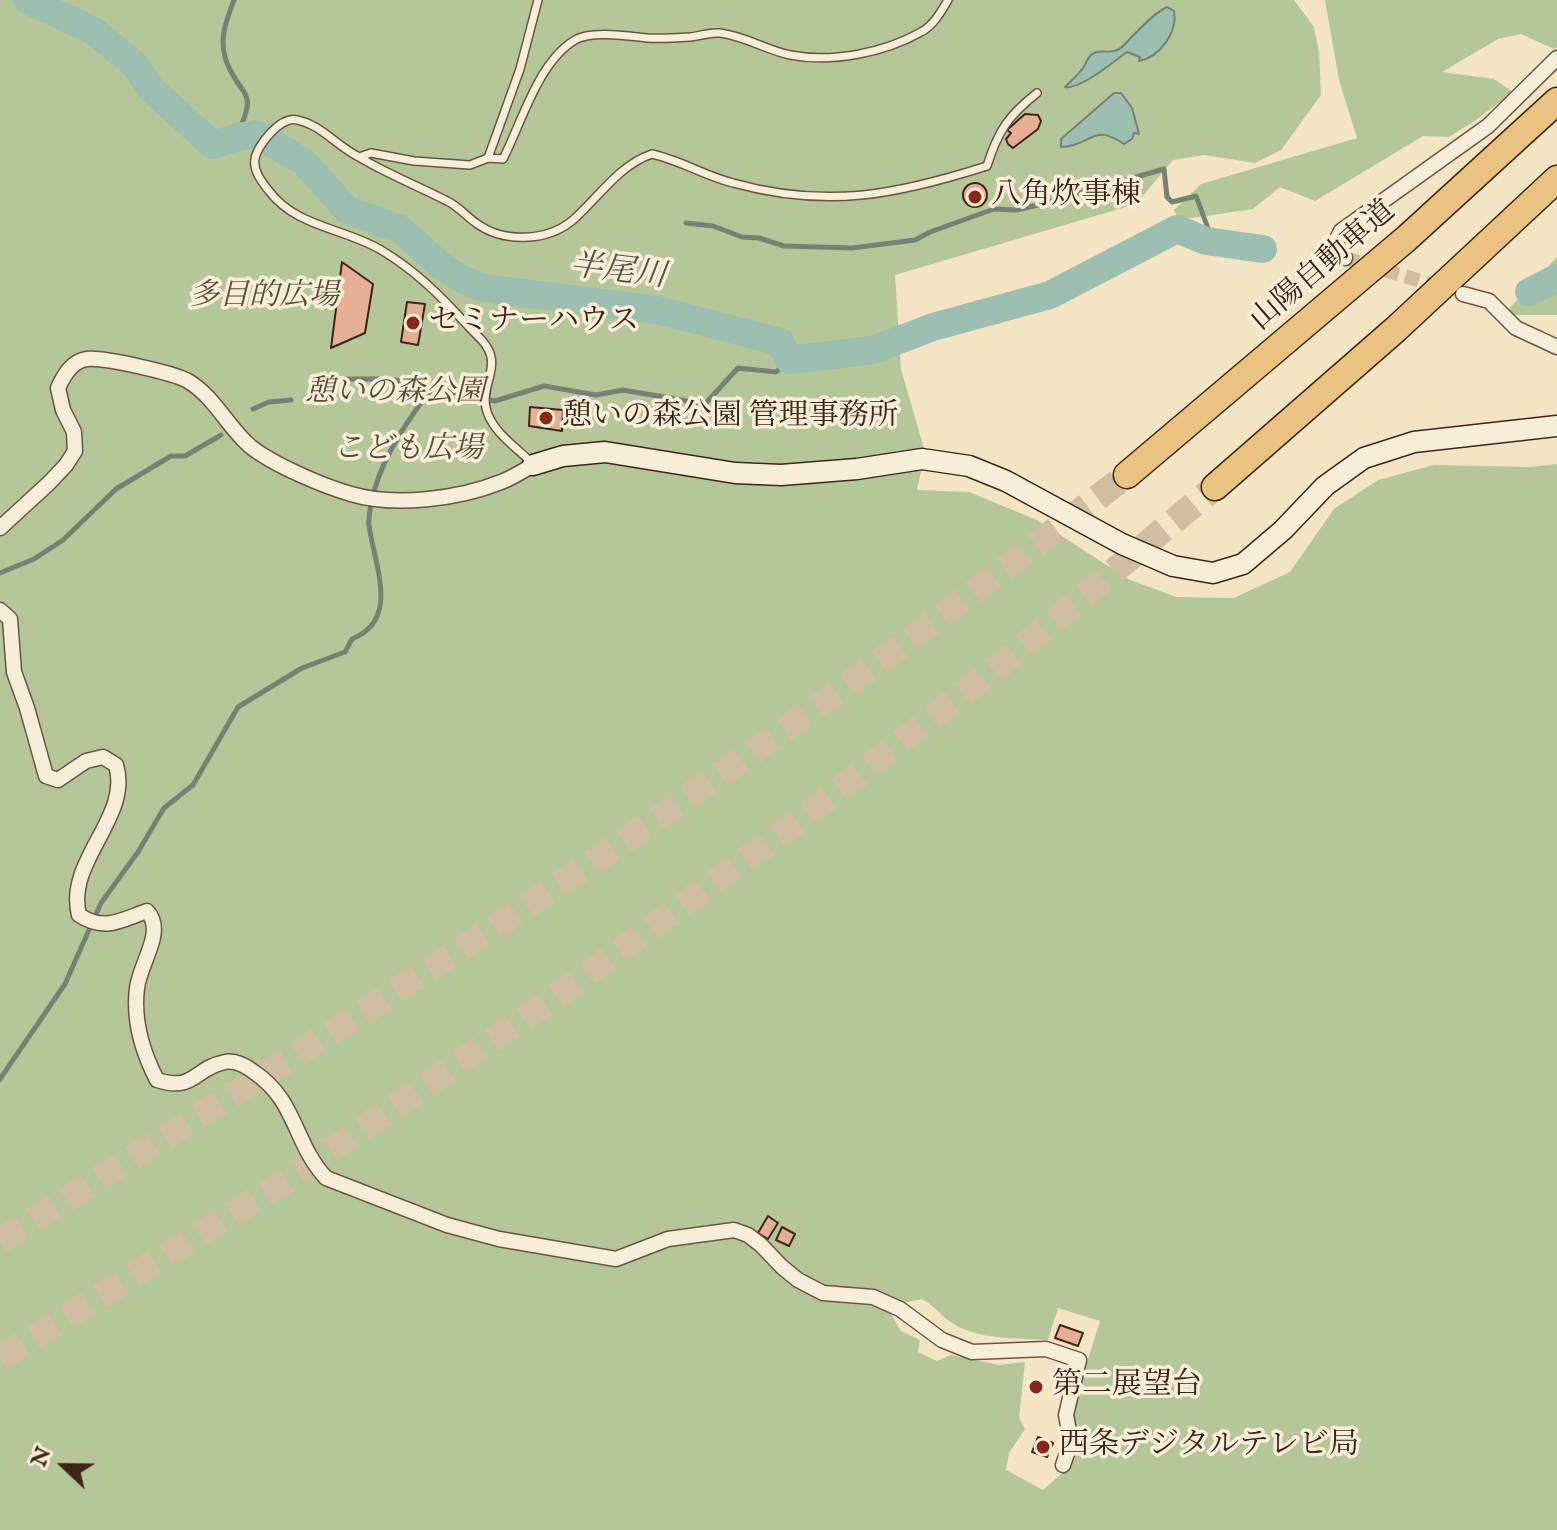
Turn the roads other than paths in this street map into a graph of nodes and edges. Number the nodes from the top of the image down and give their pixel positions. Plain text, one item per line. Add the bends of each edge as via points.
1 (538, 0) edge
2 (948, 0) edge
3 (1557, 58) edge
4 (1037, 93) dead end
5 (1557, 101) edge
6 (359, 157) junction
7 (488, 158) junction
8 (1557, 179) edge
9 (1345, 258) dead end
10 (1463, 294) tunnel mouth
11 (1557, 347) edge
12 (1557, 426) edge
13 (533, 465) junction
14 (1127, 475) tunnel mouth
15 (1215, 487) tunnel mouth
16 (0, 528) edge
17 (0, 610) edge
18 (1063, 1465) dead end

1 - 7 lane
2 - 7 lane via 923,32 883,48 838,57 788,55 715,33 577,38 551,60 503,159
3 - 9 street via 1488,126 1341,231 1336,241
4 - 6 lane via 999,132 987,166 933,184 868,196 789,195 731,183 652,154 627,166 568,224 525,238 477,225 452,203
5 - 14 highway, 山陽自動車道 via 1407,238
6 - 7 lane via 371,153 470,165
6 - 13 lane via 296,119 281,123 262,145 255,168 284,208 380,249 426,282 488,348 492,363 486,407 493,425
8 - 15 highway
10 - 11 street via 1489,301 1516,328
12 - 13 street via 1414,442 1364,458 1325,486 1243,564 1213,573 1173,566 1122,544 969,466 922,459 781,475 605,452
13 - 16 street via 501,482 442,499 362,496 295,472 251,447 187,380 85,359 67,370 58,388 75,451
17 - 18 street via 10,619 14,672 46,776 58,780 86,761 103,757 116,765 121,781 75,899 79,915 93,923 107,925 147,911 155,918 156,933 137,988 137,1028 157,1080 186,1083 208,1067 229,1061 245,1066 269,1082 288,1106 308,1154 326,1178 447,1225 616,1259 668,1239 734,1230 748,1235 790,1274 823,1293 873,1297 900,1309 942,1340 972,1352 1046,1349 1079,1360 1066,1415 1071,1442

